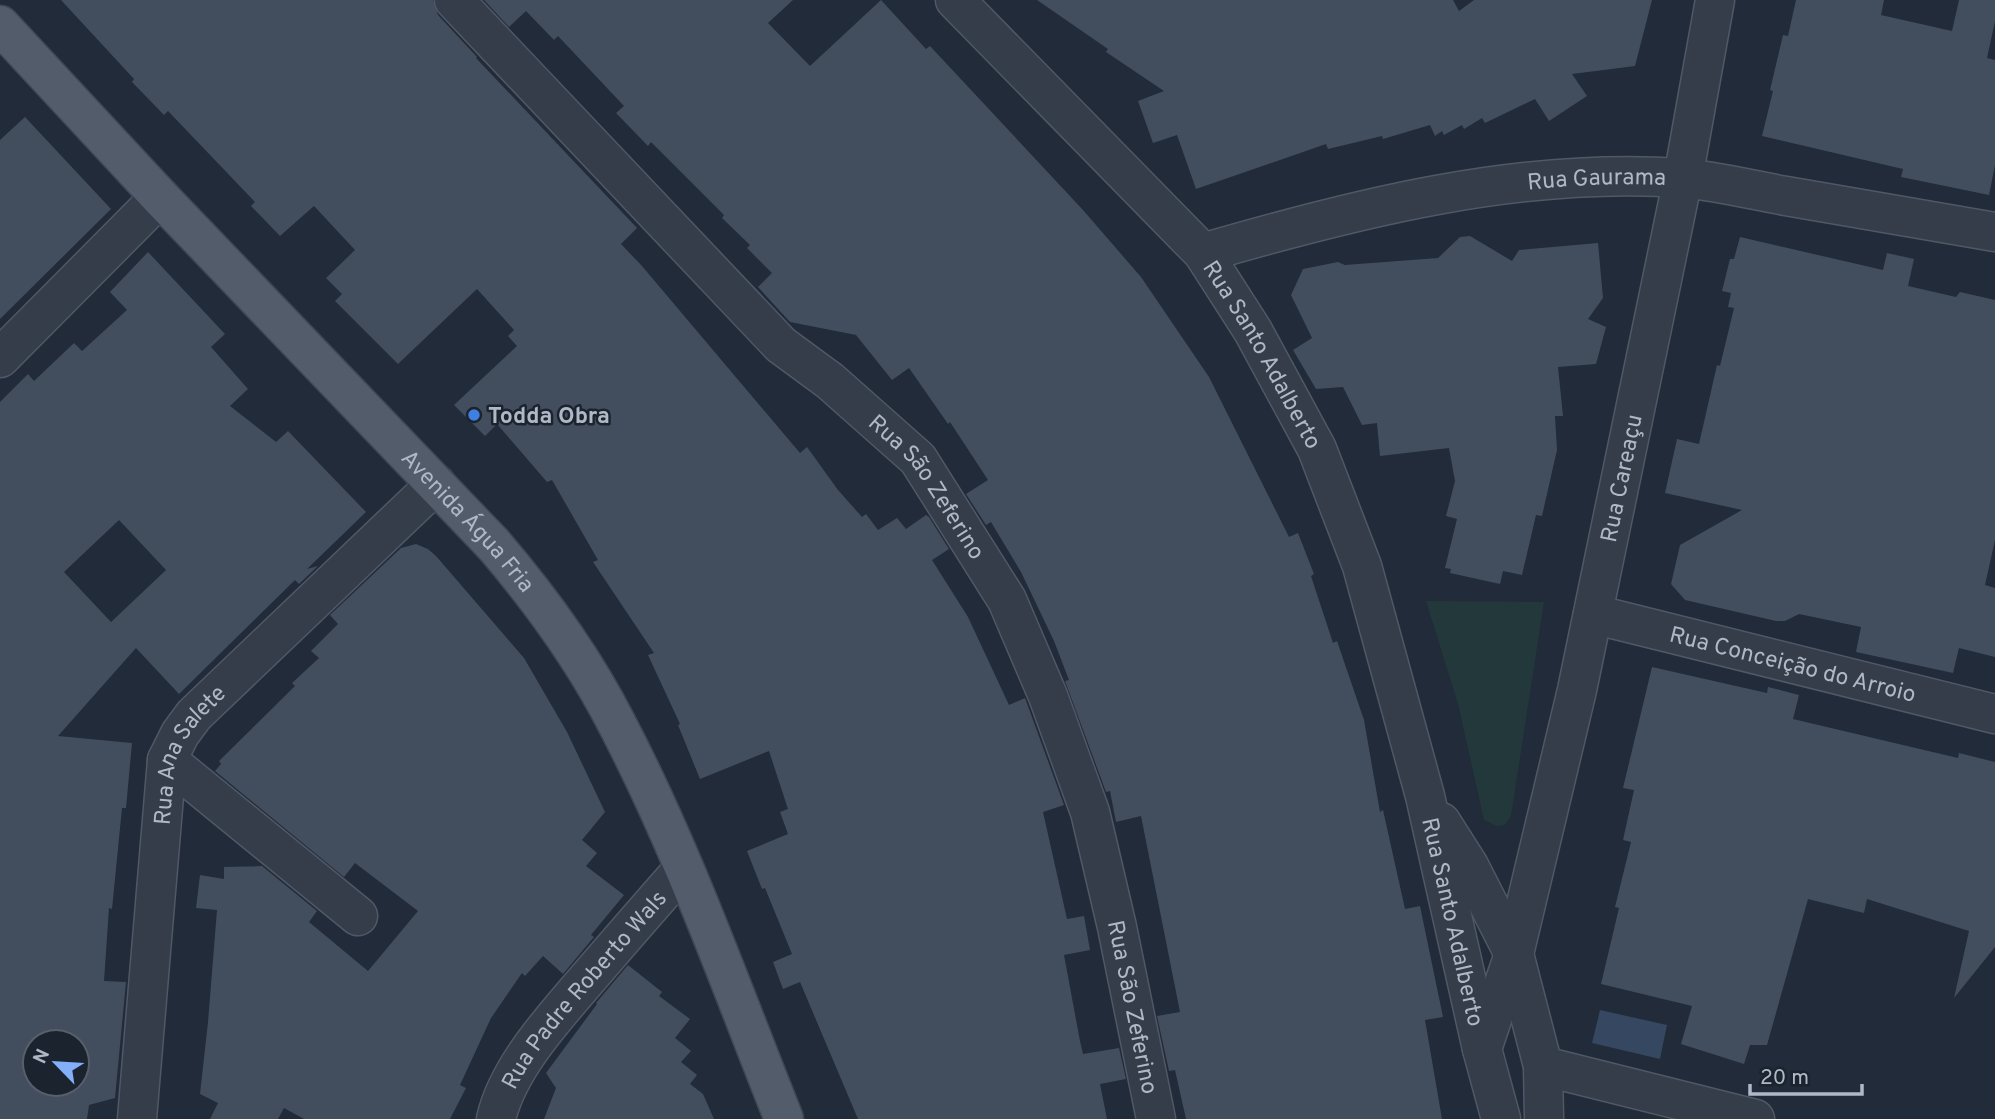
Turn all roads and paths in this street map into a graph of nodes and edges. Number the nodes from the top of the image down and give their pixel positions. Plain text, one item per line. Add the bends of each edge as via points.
1 (454, 0) edge
2 (955, 0) edge
3 (1715, 0) edge
4 (0, 25) edge
5 (1683, 178) junction
6 (160, 197) junction
7 (1995, 232) edge
8 (1203, 253) junction
9 (0, 358) edge
10 (436, 484) junction
11 (1593, 614) junction
12 (1995, 715) edge
13 (167, 760) junction
14 (1425, 796) junction
15 (684, 868) junction
16 (358, 916) dead end
17 (1514, 954) junction
18 (1482, 1049) junction
19 (1543, 1066) junction
20 (137, 1119) edge
21 (496, 1119) edge
22 (784, 1119) edge
23 (1156, 1119) edge
24 (1501, 1119) edge
25 (1544, 1119) edge
26 (1755, 1119) edge

1 - 23 street, Rua São Zeferino via 781,345 830,381 918,459 992,576 1048,695 1090,812
2 - 8 street, Rua Santo Adalberto
3 - 5 street, Rua Careaçu
4 - 6 main road, Avenida Água Fria
5 - 7 street, Rua Gaurama
5 - 8 street, Rua Gaurama via 1586,177 1490,187 1300,224
5 - 11 street, Rua Careaçu
6 - 9 street
6 - 10 main road, Avenida Água Fria
8 - 14 street, Rua Santo Adalberto via 1253,331 1317,449 1362,566
10 - 13 street, Rua Ana Salete via 194,715
10 - 15 main road, Avenida Água Fria via 527,584 570,644 616,722
11 - 12 street, Rua Conceição do Arroio
11 - 17 street, Rua Careaçu
13 - 16 street
13 - 20 street, Rua Ana Salete
14 - 17 street, Rua Santo Adalberto via 1469,866
14 - 18 street, Rua Santo Adalberto
15 - 21 street, Rua Padre Roberto Wals via 561,1010 515,1071
15 - 22 main road, Avenida Água Fria
17 - 18 street, Rua Careaçu
17 - 19 street, Rua Santo Adalberto
18 - 24 street, Rua Santo Adalberto
19 - 25 street, Rua Santo Adalberto
19 - 26 street

